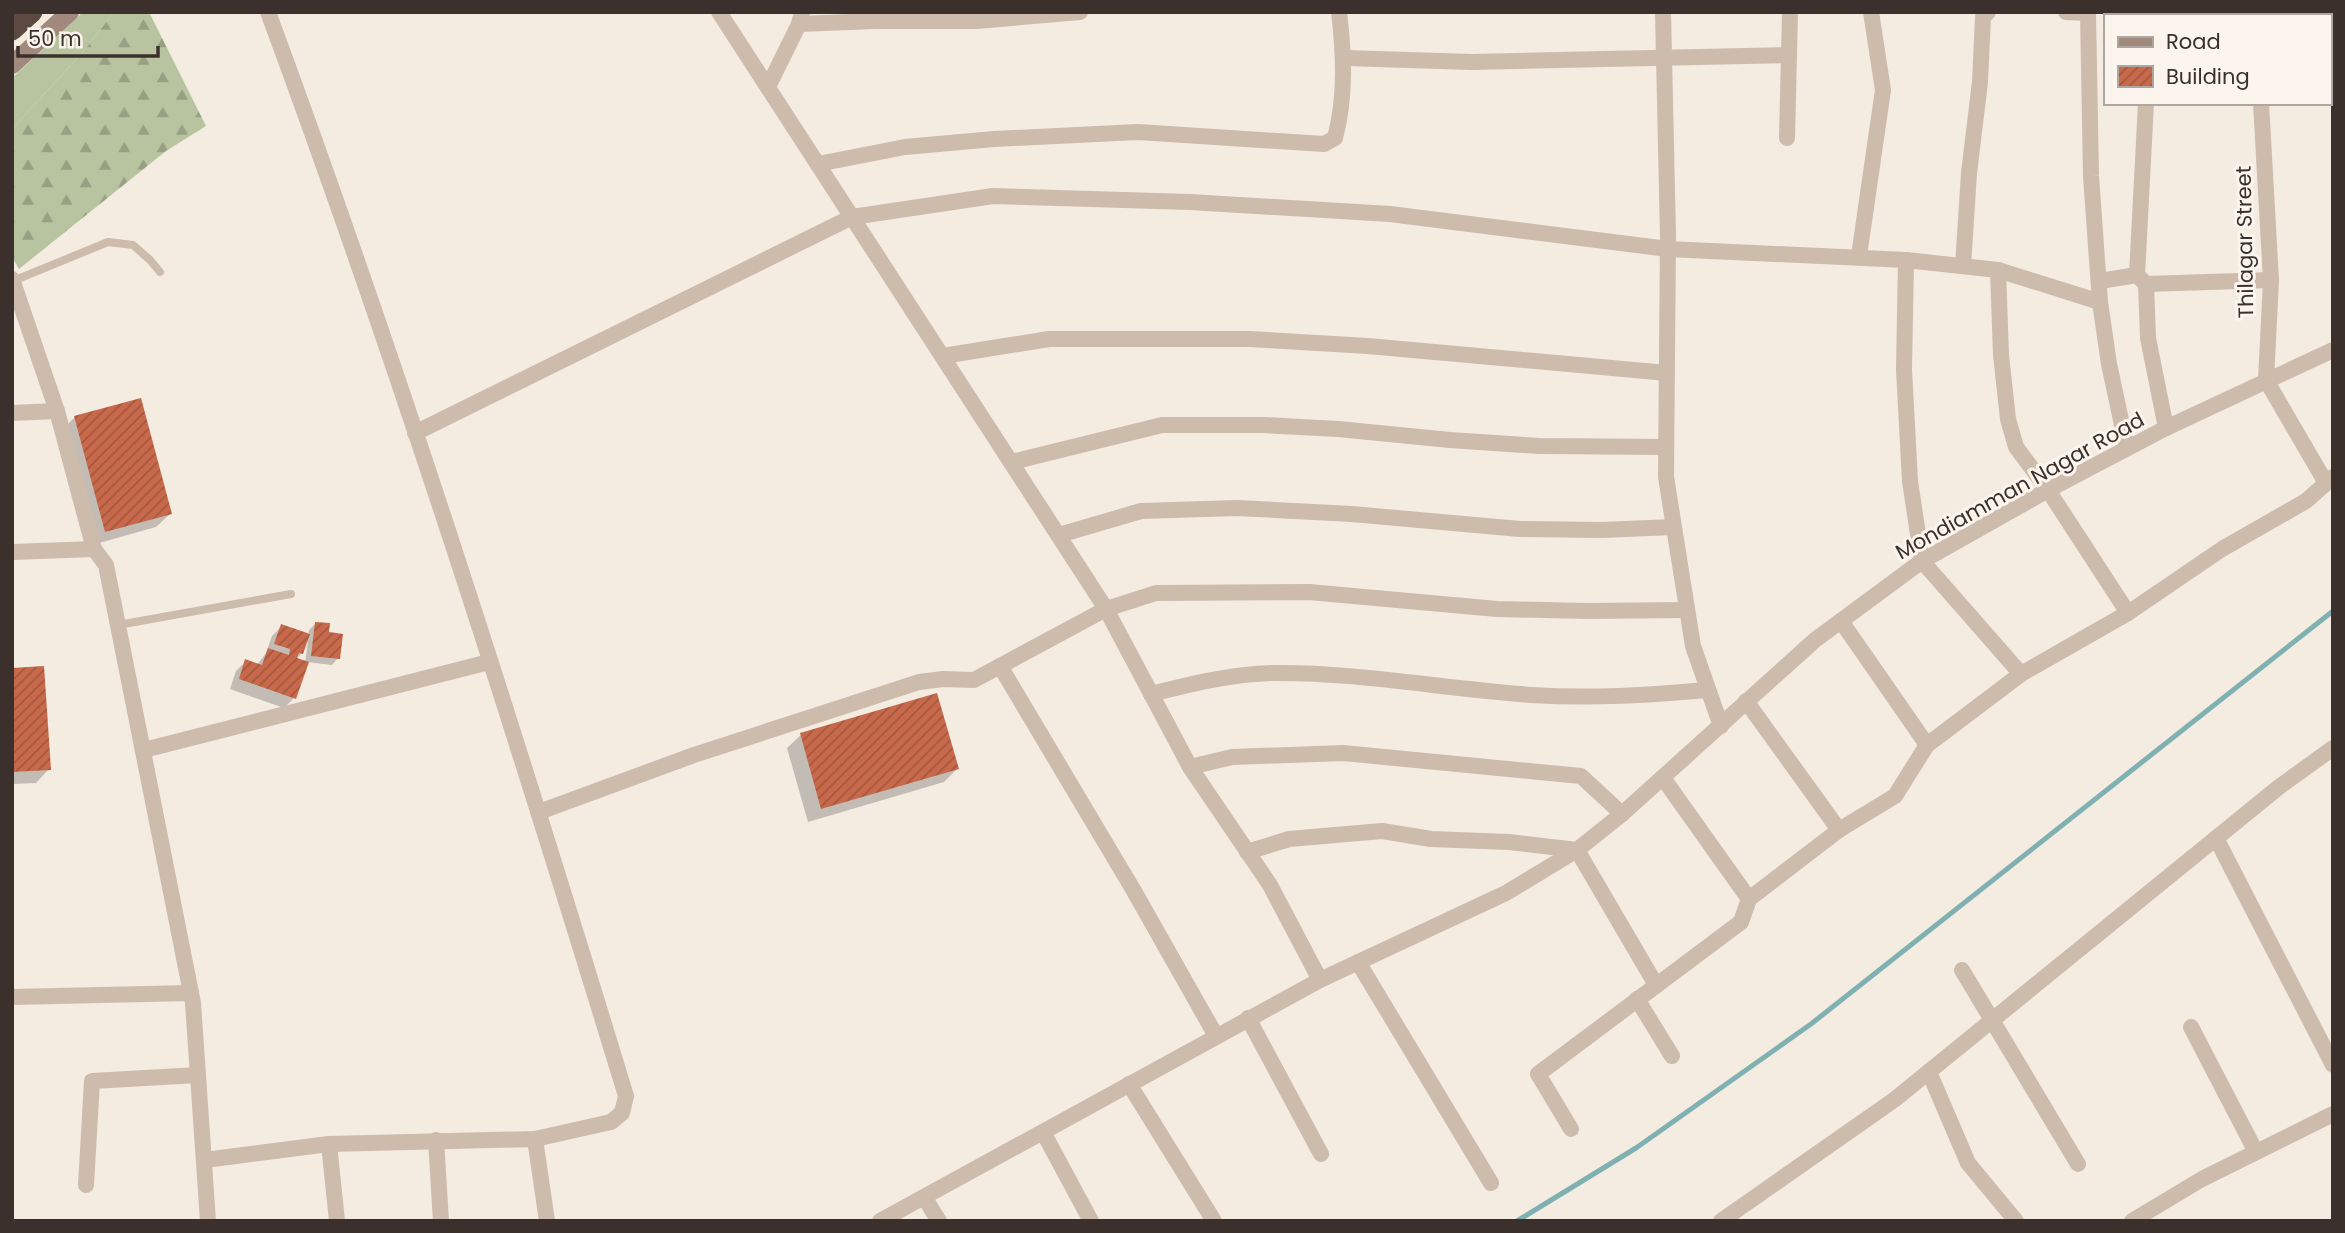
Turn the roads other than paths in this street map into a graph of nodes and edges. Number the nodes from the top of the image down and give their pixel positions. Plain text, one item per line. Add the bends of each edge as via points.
1 (32, 12) edge
2 (70, 12) edge
3 (268, 12) edge
4 (719, 12) edge
5 (1080, 12) edge
6 (1339, 12) edge
7 (1663, 12) edge
8 (1790, 12) edge
9 (1871, 12) edge
10 (1988, 12) edge
11 (2066, 12) edge
12 (2088, 12) edge
13 (801, 18) edge
14 (12, 30) edge
15 (1788, 55) junction
16 (1345, 58) junction
17 (1664, 58) junction
18 (12, 65) edge
19 (768, 86) junction
20 (2146, 105) edge
21 (2261, 105) edge
22 (1787, 138) dead end
23 (818, 164) junction
24 (852, 217) junction
25 (1668, 249) junction
26 (1859, 257) junction
27 (1906, 260) junction
28 (1963, 266) junction
29 (1998, 270) junction
30 (160, 272) dead end
31 (13, 280) edge
32 (2142, 280) junction
33 (2271, 280) junction
34 (2100, 281) junction
35 (2100, 302) junction
36 (2333, 350) edge
37 (943, 356) junction
38 (1667, 373) junction
39 (2266, 380) junction
40 (57, 411) junction
41 (12, 413) edge
42 (2166, 428) junction
43 (415, 433) junction
44 (1666, 447) junction
45 (2127, 448) junction
46 (1012, 462) junction
47 (2330, 480) edge
48 (2048, 490) junction
49 (1673, 527) junction
50 (1059, 535) junction
51 (94, 549) junction
52 (12, 552) edge
53 (1922, 561) junction
54 (290, 594) dead end
55 (1106, 609) junction
56 (1686, 610) junction
57 (2128, 613) junction
58 (1841, 621) junction
59 (118, 625) junction
60 (489, 662) junction
61 (1000, 666) junction
62 (2021, 674) junction
63 (1708, 690) junction
64 (1152, 694) junction
65 (1746, 701) junction
66 (1721, 726) junction
67 (1927, 745) junction
68 (144, 750) junction
69 (2331, 753) edge
70 (1190, 767) junction
71 (1664, 778) junction
72 (539, 812) junction
73 (1622, 814) junction
74 (1839, 830) junction
75 (2216, 838) junction
76 (1577, 850) junction
77 (1247, 852) junction
78 (1749, 899) junction
79 (1358, 962) junction
80 (1962, 971) dead end
81 (1320, 981) junction
82 (1656, 985) junction
83 (191, 993) junction
84 (12, 997) edge
85 (1637, 999) junction
86 (1248, 1018) junction
87 (1992, 1020) junction
88 (2191, 1027) dead end
89 (1216, 1036) junction
90 (1672, 1056) dead end
91 (2333, 1065) edge
92 (1929, 1072) junction
93 (198, 1074) junction
94 (1129, 1084) junction
95 (2333, 1114) edge
96 (1571, 1129) dead end
97 (1043, 1132) junction
98 (535, 1139) junction
99 (436, 1140) junction
100 (329, 1144) junction
101 (2256, 1152) junction
102 (1321, 1154) dead end
103 (205, 1160) junction
104 (2078, 1164) dead end
105 (1491, 1183) dead end
106 (86, 1185) dead end
107 (924, 1196) junction
108 (1741, 1215) edge
109 (208, 1221) edge
110 (337, 1221) edge
111 (441, 1221) edge
112 (547, 1221) edge
113 (880, 1221) edge
114 (939, 1221) edge
115 (1091, 1221) edge
116 (1214, 1221) edge
117 (1721, 1221) edge
118 (2016, 1221) edge
119 (2132, 1221) edge

1 - 14 highway
2 - 18 street
3 - 43 street
4 - 19 street
5 - 13 street via 976,21
6 - 16 street
7 - 17 street
8 - 15 street
9 - 26 street via 1882,90
10 - 28 street via 1983,18
11 - 12 street
12 - 34 street via 2091,176
13 - 19 street
15 - 17 street
15 - 22 street
16 - 17 street via 1472,62
16 - 23 street via 1338,126 1335,138 1324,144 1138,132 905,147
17 - 25 street
19 - 23 street
20 - 32 street
21 - 33 street, Thilagar Street
23 - 24 street
24 - 25 street via 993,197 1190,202 1391,214
24 - 37 street
24 - 43 street
25 - 26 street
25 - 38 street
26 - 27 street
27 - 28 street
27 - 53 street via 1910,481
28 - 29 street
29 - 35 street
29 - 48 street via 2008,419 2017,447
30 - 31 lane via 133,245 108,242
31 - 40 street
32 - 33 street
32 - 34 street
32 - 42 street
33 - 39 street, Thilagar Street
34 - 35 street
35 - 45 street
36 - 39 street, Mondiamman Nagar Road
37 - 38 street via 1049,339 1250,339
37 - 46 street
38 - 44 street
39 - 42 street, Mondiamman Nagar Road
39 - 47 street
40 - 41 street
40 - 51 street
42 - 45 street, Mondiamman Nagar Road
43 - 60 street
44 - 46 street via 1539,446 1338,429 1162,425
44 - 49 street
45 - 48 street, Mondiamman Nagar Road
46 - 50 street
47 - 57 street via 2305,502 2222,549
48 - 53 street, Mondiamman Nagar Road
48 - 57 street
49 - 50 street via 1520,529 1237,508 1141,511
49 - 56 street
50 - 55 street
51 - 52 street
51 - 59 street via 106,565
53 - 58 street, Mondiamman Nagar Road
53 - 62 street
54 - 59 lane
55 - 56 street via 1156,593 1309,592 1497,609
55 - 61 street
55 - 64 street
56 - 63 street
57 - 62 street
58 - 65 street, Mondiamman Nagar Road
58 - 67 street
59 - 68 street
60 - 68 street
60 - 72 street
61 - 72 street via 974,680 943,679 906,687 694,755
61 - 89 street
62 - 67 street
63 - 64 street via 1627,696 1534,695 1350,676 1270,673 1210,680
63 - 66 street
64 - 70 street
65 - 66 street, Mondiamman Nagar Road
65 - 74 street
66 - 71 street, Mondiamman Nagar Road
67 - 74 street via 1895,796
68 - 83 street
69 - 75 street via 2278,787
70 - 73 street via 1232,757 1343,753 1581,776
70 - 77 street
71 - 73 street, Mondiamman Nagar Road
71 - 78 street
72 - 98 street via 626,1096 622,1113 611,1122
73 - 76 street, Mondiamman Nagar Road
74 - 78 street
75 - 87 street
75 - 91 street
76 - 77 street via 1382,831 1290,839
76 - 79 street, Mondiamman Nagar Road via 1506,893
76 - 82 street
77 - 81 street
78 - 82 street via 1741,922
79 - 81 street, Mondiamman Nagar Road
79 - 105 street
80 - 87 street
81 - 86 street, Mondiamman Nagar Road
82 - 85 street
83 - 84 street
83 - 93 street
85 - 90 street
85 - 96 street via 1538,1074
86 - 89 street, Mondiamman Nagar Road
86 - 102 street
87 - 92 street
87 - 104 street
88 - 101 street
89 - 94 street, Mondiamman Nagar Road
92 - 108 street
92 - 118 street via 1968,1163
93 - 103 street
93 - 106 street via 92,1081
94 - 97 street, Mondiamman Nagar Road
94 - 116 street
95 - 101 street
97 - 107 street, Mondiamman Nagar Road
97 - 115 street
98 - 99 street
98 - 112 street
99 - 100 street
99 - 111 street
100 - 103 street
100 - 110 street
101 - 119 street
103 - 109 street
107 - 113 street, Mondiamman Nagar Road
107 - 114 street
108 - 117 street

